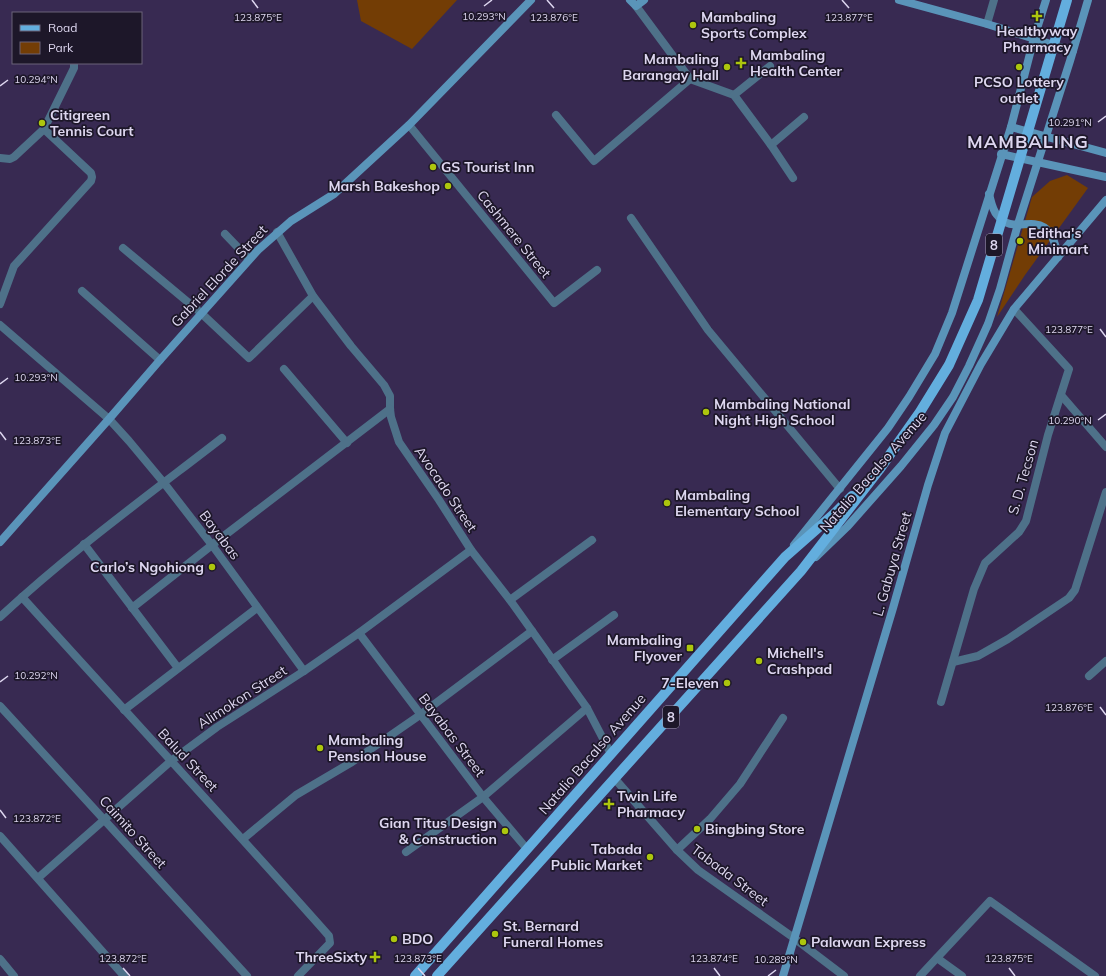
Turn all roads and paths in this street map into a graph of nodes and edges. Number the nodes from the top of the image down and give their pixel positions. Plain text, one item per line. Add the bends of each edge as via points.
1 (531, 0) edge
2 (644, 0) edge
3 (899, 0) edge
4 (994, 0) edge
5 (1046, 0) edge
6 (1066, 0) edge
7 (1088, 0) edge
8 (633, 3) edge
9 (987, 24) junction
10 (1034, 38) junction
11 (1073, 51) junction
12 (74, 64) edge
13 (770, 66) dead end
14 (690, 79) junction
15 (734, 95) junction
16 (556, 115) dead end
17 (804, 117) dead end
18 (409, 125) junction
19 (1010, 127) junction
20 (44, 129) junction
21 (1045, 137) junction
22 (771, 145) junction
23 (1106, 153) edge
24 (1002, 154) junction
25 (0, 158) edge
26 (1039, 162) junction
27 (1106, 177) edge
28 (793, 178) dead end
29 (989, 194) junction
30 (1106, 200) edge
31 (631, 218) dead end
32 (1018, 224) junction
33 (278, 232) junction
34 (224, 234) dead end
35 (123, 248) dead end
36 (1058, 257) junction
37 (249, 259) junction
38 (597, 270) dead end
39 (82, 291) dead end
40 (313, 296) junction
41 (0, 304) edge
42 (1014, 309) junction
43 (201, 313) junction
44 (0, 325) edge
45 (160, 360) junction
46 (284, 369) dead end
47 (1062, 395) junction
48 (390, 409) junction
49 (109, 419) junction
50 (222, 438) dead end
51 (347, 443) junction
52 (1106, 447) edge
53 (879, 470) junction
54 (164, 483) junction
55 (840, 490) junction
56 (1106, 492) edge
57 (592, 540) dead end
58 (0, 542) edge
59 (84, 544) junction
60 (212, 545) junction
61 (471, 550) junction
62 (784, 557) junction
63 (801, 571) junction
64 (22, 597) junction
65 (510, 600) junction
66 (132, 608) junction
67 (258, 608) junction
68 (614, 615) dead end
69 (0, 617) edge
70 (532, 631) junction
71 (359, 634) junction
72 (552, 660) junction
73 (1106, 661) edge
74 (953, 662) junction
75 (178, 668) junction
76 (304, 672) junction
77 (1089, 676) dead end
78 (941, 702) dead end
79 (0, 706) edge
80 (587, 708) junction
81 (124, 710) junction
82 (420, 715) junction
83 (783, 718) dead end
84 (611, 754) junction
85 (171, 761) junction
86 (615, 779) junction
87 (483, 797) junction
88 (104, 820) junction
89 (0, 836) edge
90 (243, 839) junction
91 (527, 849) junction
92 (677, 850) junction
93 (406, 852) dead end
94 (38, 878) junction
95 (794, 938) junction
96 (937, 958) junction
97 (0, 959) edge
98 (415, 974) edge
99 (14, 976) edge
100 (124, 976) edge
101 (247, 976) edge
102 (298, 976) edge
103 (437, 976) edge
104 (783, 976) edge
105 (844, 976) edge
106 (920, 976) edge
107 (962, 976) edge
108 (1095, 976) edge

1 - 18 street, Gabriel Elorde Street
2 - 8 street
3 - 9 street
4 - 9 street
5 - 10 street, Natalio Bacalso Avenue / 8
6 - 53 main road, 8 via 978,300 949,365
7 - 11 street, Natalio Bacalso Avenue / 8
8 - 14 street
9 - 10 street
10 - 11 street
10 - 19 street, Natalio Bacalso Avenue / 8
11 - 21 street, Natalio Bacalso Avenue / 8
12 - 20 street
13 - 15 street
14 - 15 street
14 - 16 street via 594,160
15 - 22 street
17 - 22 street
18 - 33 street, Gabriel Elorde Street via 334,194
18 - 38 street, Cashmere Street via 554,303
19 - 21 street
19 - 24 street, Natalio Bacalso Avenue / 8
20 - 25 street via 14,157
20 - 41 street via 91,173 91,181 14,266
21 - 23 street
21 - 26 street, Natalio Bacalso Avenue / 8
22 - 28 street
24 - 26 street
24 - 29 street, Natalio Bacalso Avenue / 8
26 - 27 street
26 - 32 street, Natalio Bacalso Avenue / 8
29 - 32 street via 997,215 1010,224
29 - 55 street, Natalio Bacalso Avenue / 8 via 952,313 935,354 888,428
30 - 36 street, L. Gabuya Street
31 - 55 street via 708,330
32 - 36 street via 1034,223 1047,229 1054,239
32 - 63 street, Natalio Bacalso Avenue / 8 via 988,324 953,397 901,466 847,527
33 - 37 street, Gabriel Elorde Street
33 - 40 street, Avocado Street
34 - 37 street
35 - 43 street
36 - 42 street, L. Gabuya Street
37 - 43 street, Gabriel Elorde Street
39 - 45 street
40 - 43 street via 249,358
40 - 48 street, Avocado Street via 384,384 390,396
42 - 47 street, S. D. Tecson via 1069,369
42 - 95 street, L. Gabuya Street via 958,406 940,447
43 - 45 street, Gabriel Elorde Street
44 - 49 street, Bayabas
45 - 49 street, Gabriel Elorde Street
46 - 51 street
47 - 52 street
47 - 74 street, S. D. Tecson via 1048,435 1026,521 985,563 974,589
48 - 51 street
48 - 61 street, Avocado Street via 398,442
49 - 54 street, Bayabas
49 - 58 street, Gabriel Elorde Street
50 - 54 street
51 - 60 street
53 - 62 main road, Natalio Bacalso Avenue / 8
53 - 63 main road, Natalio Bacalso Avenue / 8
54 - 59 street
54 - 60 street, Bayabas
55 - 62 street, Natalio Bacalso Avenue / 8
56 - 74 street via 1075,590 1070,598 984,653
57 - 65 street
59 - 64 street
59 - 66 street
60 - 66 street
60 - 67 street, Bayabas
61 - 65 street, Avocado Street
61 - 71 street, Alimokon Street
62 - 84 main road, Natalio Bacalso Avenue / 8
63 - 86 main road, Natalio Bacalso Avenue / 8
64 - 69 street
64 - 81 street, Balud Street
65 - 70 street, Avocado Street
66 - 75 street
67 - 75 street
67 - 76 street, Bayabas
68 - 72 street
70 - 72 street, Avocado Street
70 - 82 street
71 - 76 street, Alimokon Street
71 - 82 street, Bayabas Street
72 - 80 street, Avocado Street
73 - 77 street
74 - 78 street, S. D. Tecson
75 - 81 street
76 - 85 street, Alimokon Street via 217,727
79 - 88 street, Caimito Street
80 - 84 street, Avocado Street
80 - 87 street
81 - 85 street, Balud Street
82 - 87 street, Bayabas Street
82 - 90 street via 352,762 296,795
83 - 92 street via 740,784 710,819
84 - 91 main road, Natalio Bacalso Avenue / 8
85 - 88 street, Alimokon Street
85 - 90 street, Balud Street
86 - 92 street, Tabada Street
86 - 103 main road, Natalio Bacalso Avenue / 8
87 - 91 street, Bayabas Street
87 - 93 street
88 - 94 street, Alimokon Street
88 - 101 street, Caimito Street
89 - 94 street
90 - 102 street, Balud Street via 329,936 330,944
91 - 98 main road, Natalio Bacalso Avenue / 8
92 - 95 street, Tabada Street via 698,870
94 - 100 street
95 - 104 street, L. Gabuya Street
95 - 105 street, Tabada Street
96 - 106 street
96 - 107 street
96 - 108 street via 990,901
97 - 99 street

